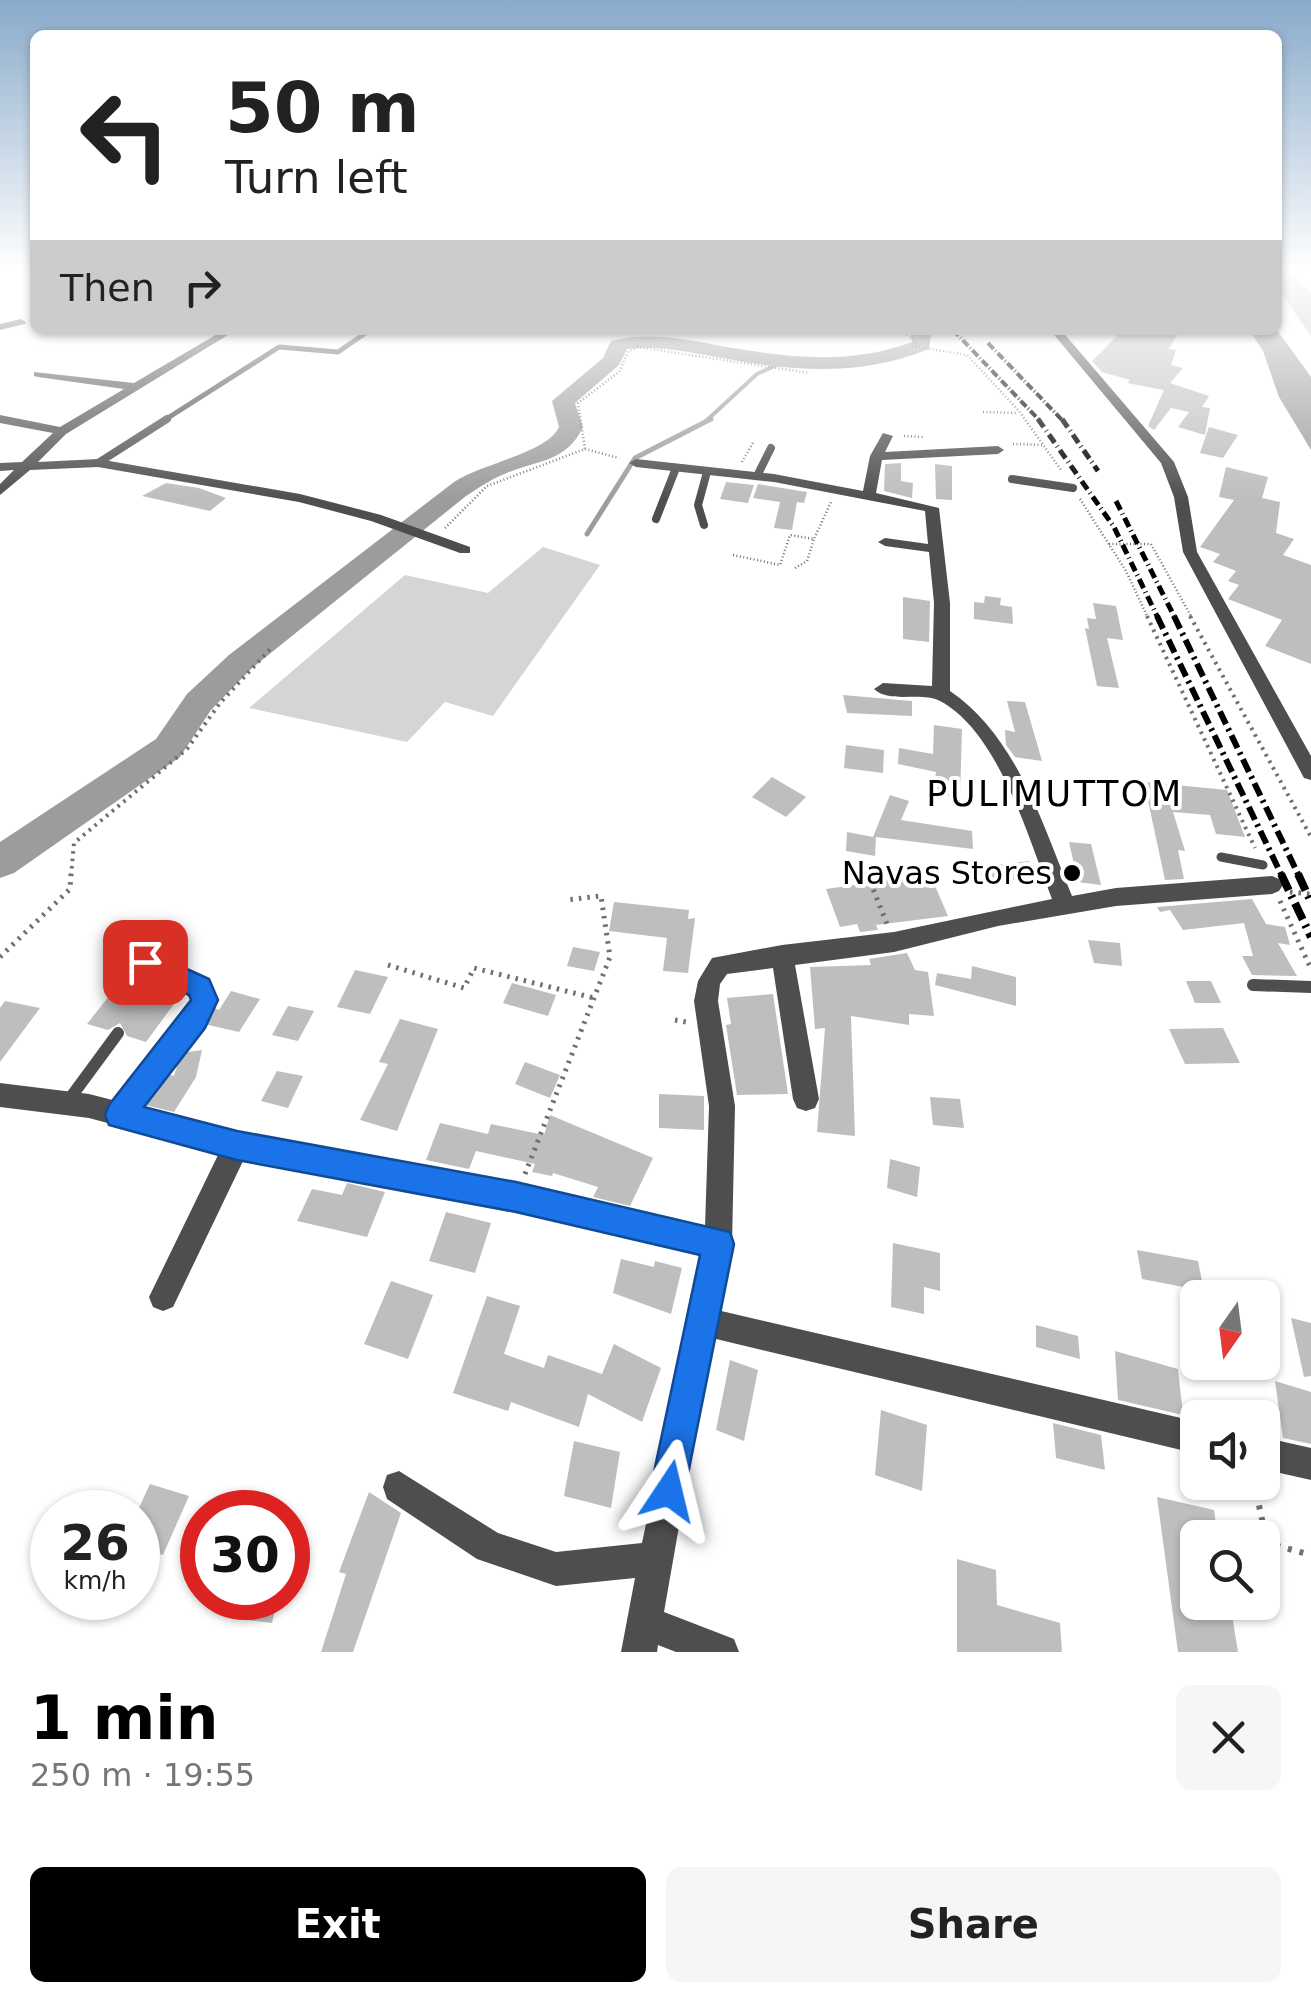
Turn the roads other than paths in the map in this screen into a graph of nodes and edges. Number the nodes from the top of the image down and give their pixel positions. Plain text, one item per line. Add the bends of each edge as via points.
1 (205, 346) edge
2 (279, 346) edge
3 (280, 346) edge
4 (347, 346) edge
5 (1069, 346) edge
6 (38, 374) dead end
7 (137, 386) junction
8 (0, 419) edge
9 (62, 432) junction
10 (887, 436) dead end
11 (771, 448) dead end
12 (998, 450) dead end
13 (876, 456) junction
14 (98, 463) junction
15 (636, 463) road end
16 (0, 467) edge
17 (23, 468) junction
18 (676, 468) junction
19 (707, 472) junction
20 (758, 476) junction
21 (1012, 479) dead end
22 (1074, 488) road end
23 (0, 491) edge
24 (869, 494) junction
25 (656, 519) dead end
26 (704, 525) dead end
27 (885, 542) dead end
28 (936, 549) junction
29 (465, 550) dead end
30 (883, 689) dead end
31 (941, 693) junction
32 (1311, 773) edge
33 (1221, 857) dead end
34 (1268, 875) joint
35 (1065, 906) junction
36 (782, 955) junction
37 (145, 962) dead end
38 (1253, 985) dead end
39 (1311, 987) edge
40 (118, 1033) dead end
41 (0, 1095) edge
42 (806, 1099) dead end
43 (66, 1104) junction
44 (120, 1115) junction
45 (237, 1146) junction
46 (718, 1244) junction
47 (163, 1297) dead end
48 (700, 1321) junction
49 (1180, 1434) edge
50 (1280, 1457) edge
51 (1311, 1464) edge
52 (399, 1487) dead end
53 (656, 1560) junction
54 (642, 1637) edge
55 (722, 1652) edge

1 - 7 street
2 - 14 lane
3 - 4 lane via 338,352
5 - 32 street via 1167,462 1190,552
6 - 7 street
7 - 9 street
8 - 9 street
9 - 17 street
10 - 13 street
11 - 20 lane
12 - 13 street via 924,461
13 - 24 street
14 - 17 street
14 - 29 street via 300,498
15 - 18 street
16 - 17 street
17 - 23 street
18 - 19 street
18 - 25 lane
19 - 20 street
19 - 26 lane via 698,504
20 - 24 street
21 - 22 lane
24 - 28 street via 932,508
27 - 28 street
28 - 31 street
30 - 31 street
31 - 35 street via 958,702 997,751
33 - 34 lane
34 - 35 street
35 - 36 street via 894,942
36 - 42 street
36 - 46 street via 720,965 709,981 706,1001 722,1106
37 - 44 lane via 200,987 204,1000
38 - 39 lane
40 - 43 lane
41 - 43 street
43 - 44 street
44 - 45 street
45 - 46 street via 516,1197
45 - 47 street
46 - 48 street
48 - 49 street
48 - 53 street
50 - 51 street
52 - 53 street via 489,1546 556,1569
53 - 54 street
54 - 55 street

